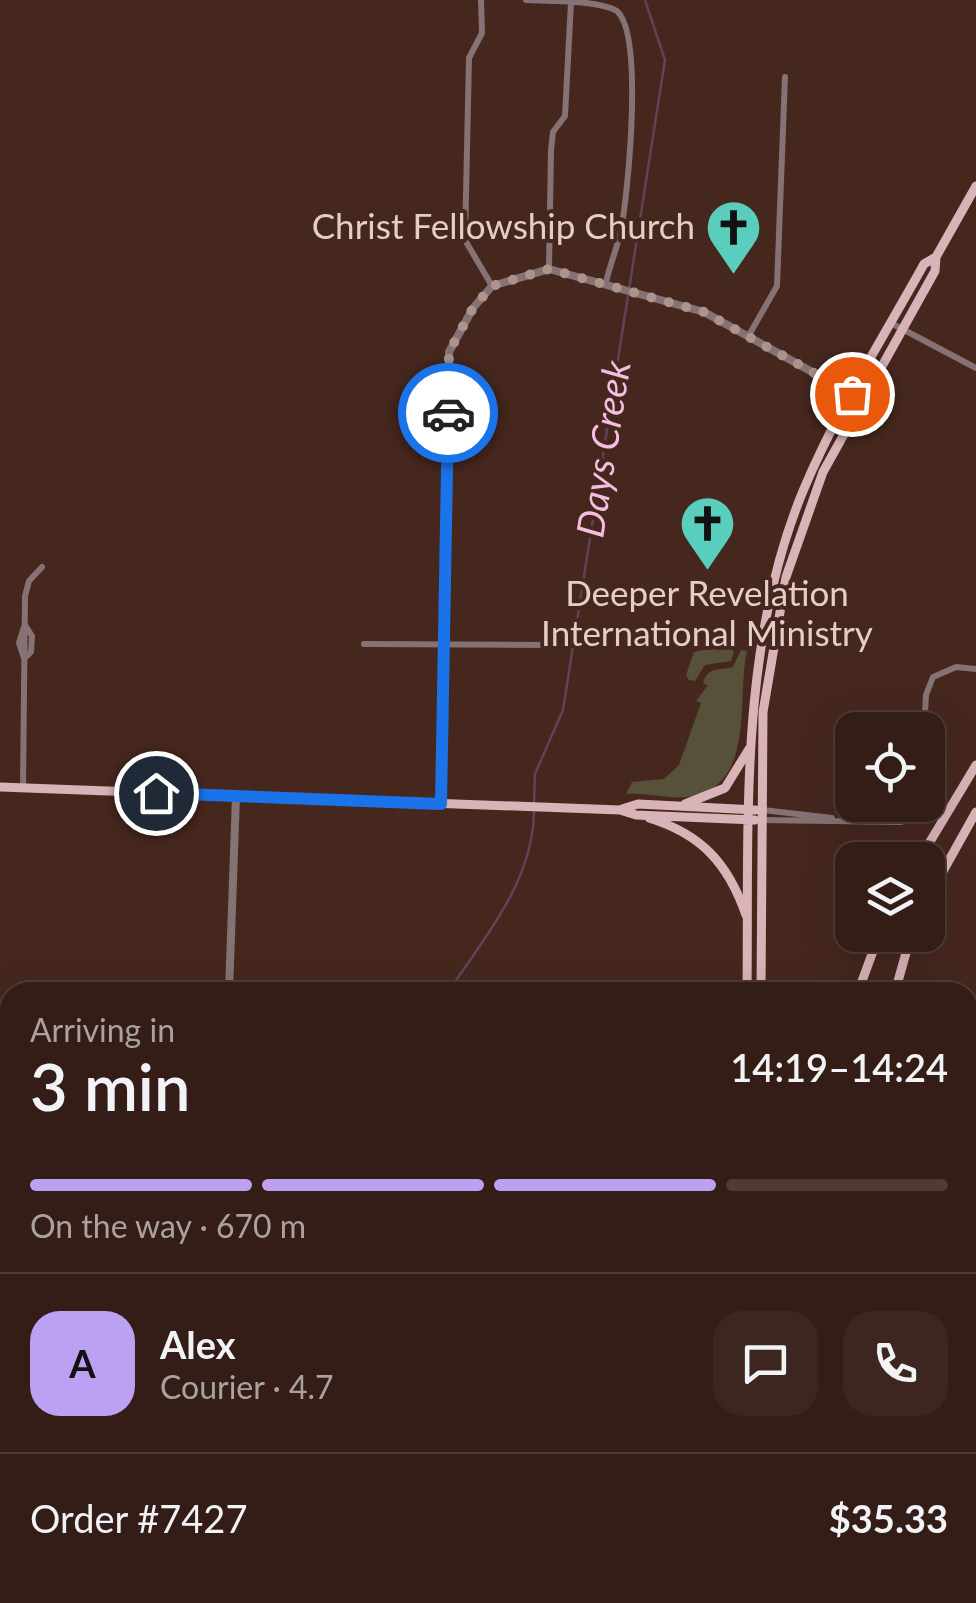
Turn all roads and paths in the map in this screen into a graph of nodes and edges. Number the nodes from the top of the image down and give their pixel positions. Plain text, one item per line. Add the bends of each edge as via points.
1 (482, 0) edge
2 (526, 0) edge
3 (571, 2) edge
4 (785, 77) dead end
5 (976, 186) edge
6 (549, 269) junction
7 (610, 284) junction
8 (492, 286) junction
9 (896, 325) junction
10 (750, 335) junction
11 (976, 368) edge
12 (856, 397) junction
13 (42, 567) dead end
14 (364, 644) dead end
15 (548, 645) dead end
16 (445, 646) junction
17 (976, 669) edge
18 (759, 701) junction
19 (925, 712) edge
20 (752, 742) junction
21 (976, 765) edge
22 (0, 787) edge
23 (23, 788) junction
24 (236, 796) junction
25 (441, 804) junction
26 (677, 806) junction
27 (620, 810) junction
28 (976, 812) edge
29 (636, 815) junction
30 (757, 815) junction
31 (835, 818) edge
32 (930, 842) edge
33 (945, 868) edge
34 (748, 920) junction
35 (873, 952) edge
36 (907, 952) edge
37 (229, 982) edge
38 (746, 982) edge
39 (761, 982) edge
40 (862, 982) edge
41 (899, 982) edge

1 - 8 street via 482,33 469,58 465,240
2 - 3 street
3 - 6 street via 565,116 553,132 551,150
3 - 7 street via 618,12 628,32 631,108
4 - 10 street via 777,286
5 - 9 main road via 936,257 935,271
6 - 7 street
6 - 8 street
7 - 10 street via 704,312
8 - 16 street via 449,352
9 - 11 street
9 - 12 main road
10 - 12 street
12 - 18 main road via 803,492 780,562
13 - 23 street via 26,588 19,644
14 - 16 street
15 - 16 street
16 - 25 street
17 - 19 street via 956,666 939,673 927,688
18 - 20 main road
18 - 30 main road
20 - 26 main road via 725,788
20 - 30 main road
21 - 32 main road
22 - 23 main road
23 - 24 main road
24 - 25 main road
24 - 37 street
25 - 27 main road
26 - 27 main road
26 - 30 main road
27 - 29 main road
28 - 33 main road
29 - 30 main road
29 - 34 main road via 687,832 708,848 732,879
30 - 31 street
30 - 34 main road
30 - 39 main road
34 - 38 main road
35 - 40 main road
36 - 41 main road

